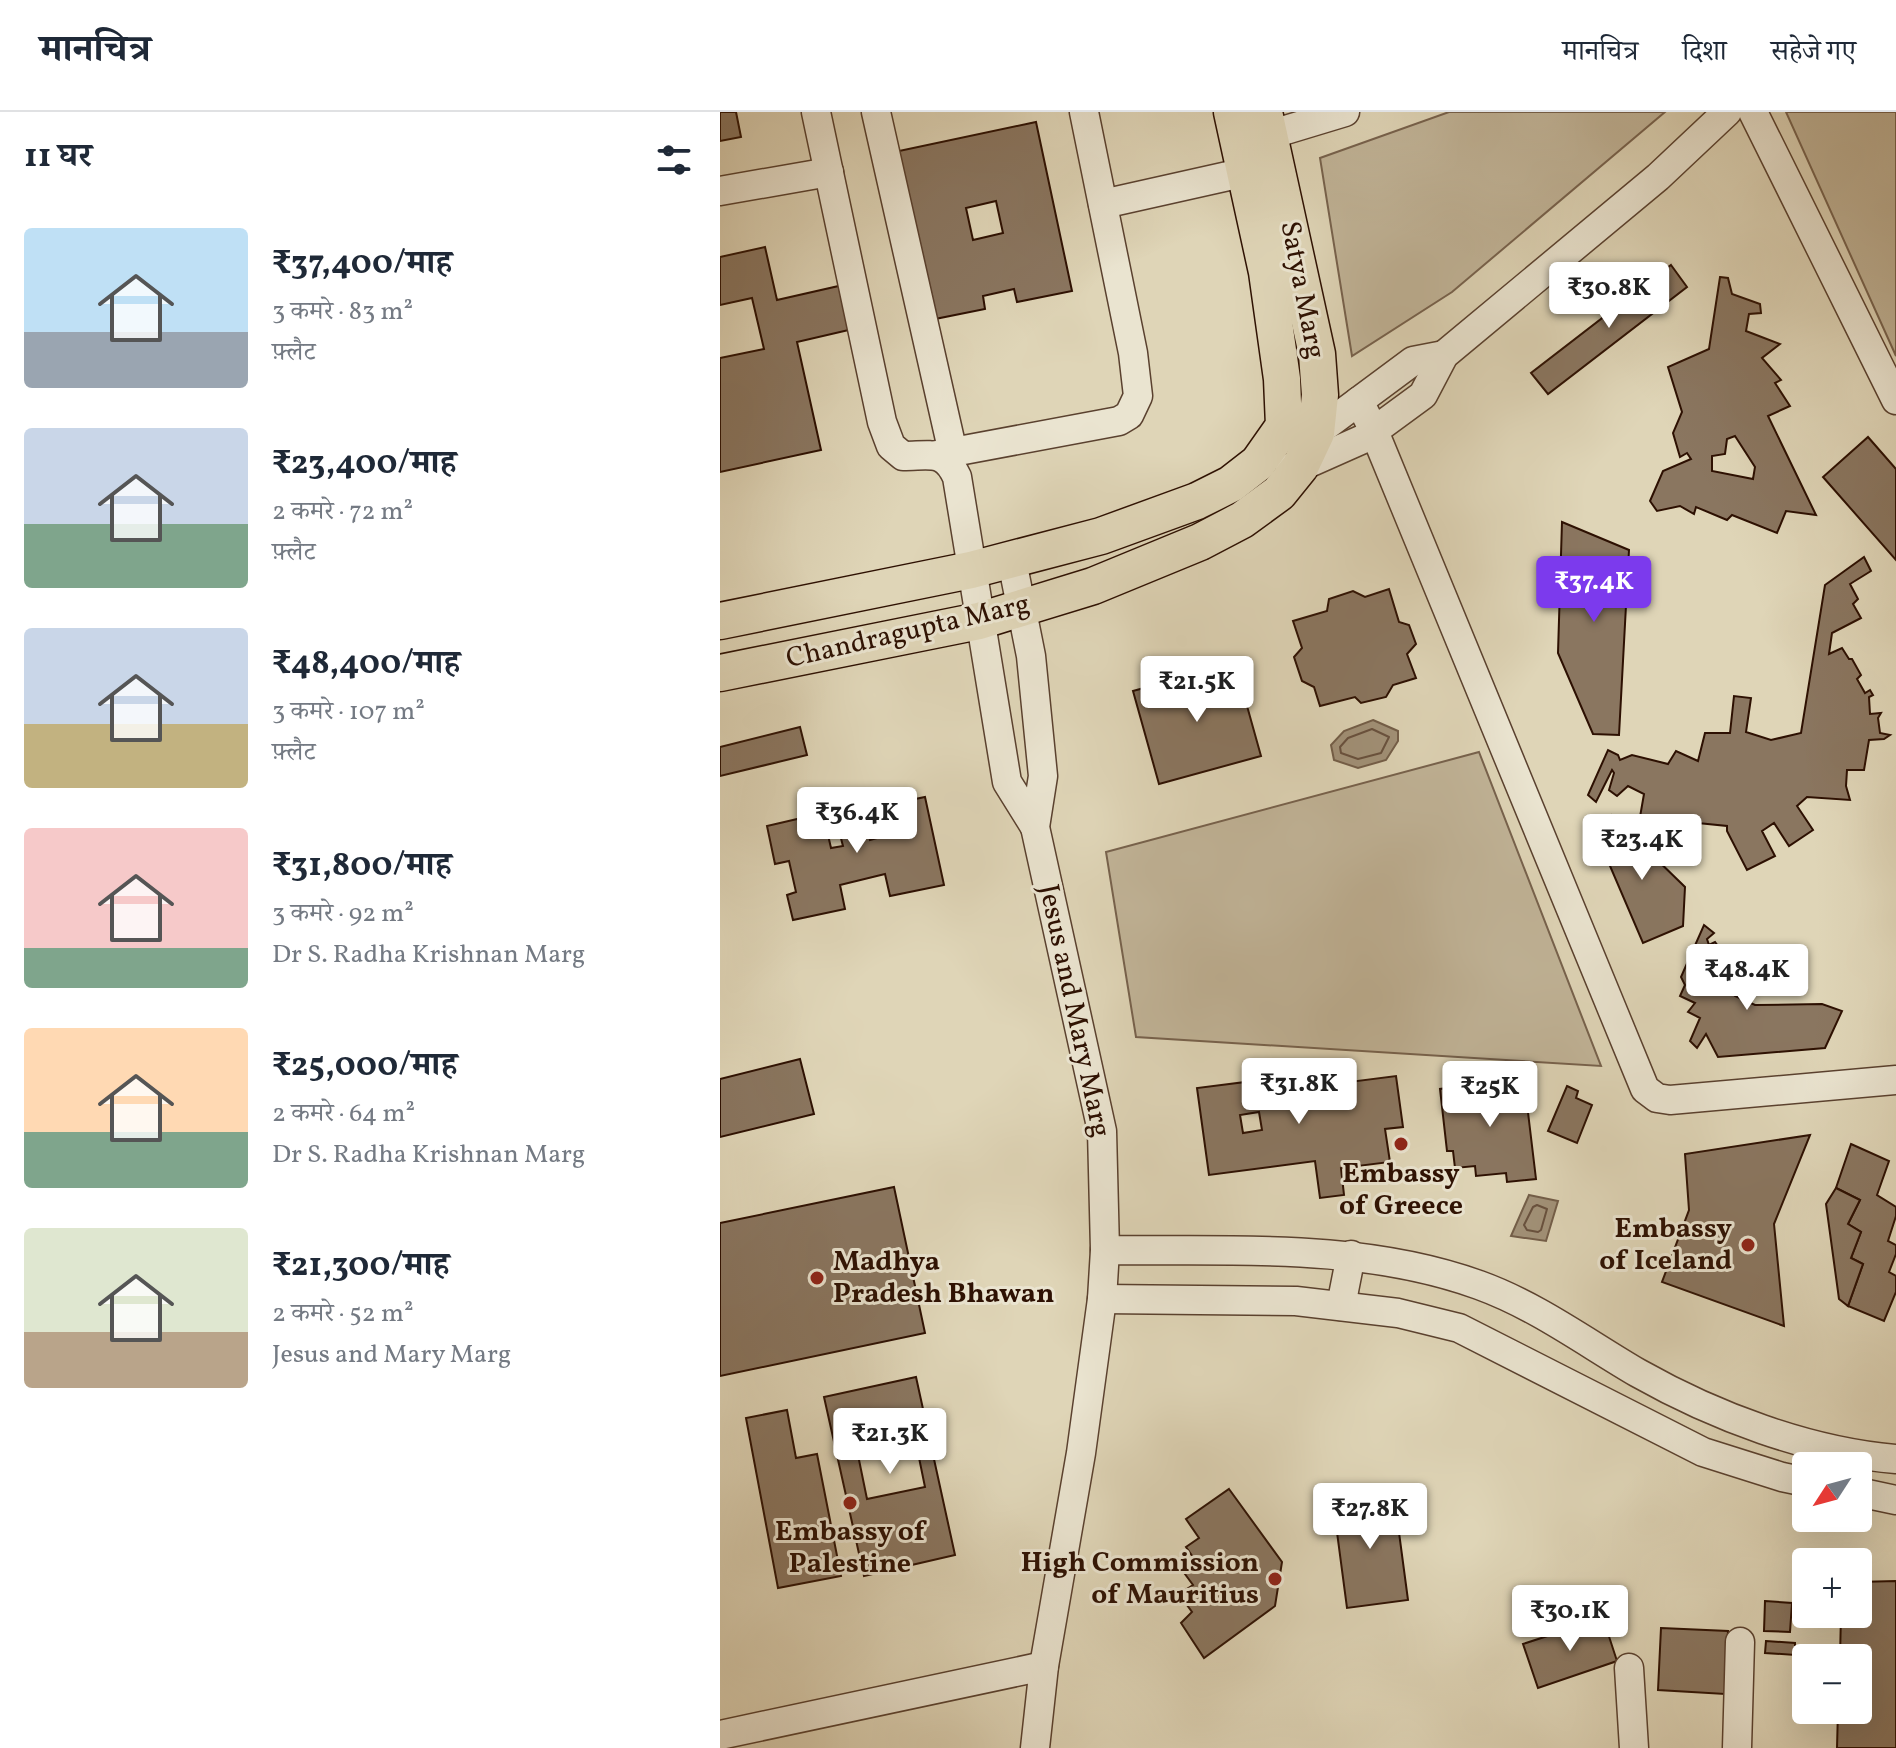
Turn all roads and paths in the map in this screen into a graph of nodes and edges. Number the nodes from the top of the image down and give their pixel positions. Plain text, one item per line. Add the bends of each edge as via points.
1 (816, 112) edge
2 (876, 112) edge
3 (1084, 112) edge
4 (1232, 112) edge
5 (1345, 112) edge
6 (1727, 112) edge
7 (1753, 112) edge
8 (1266, 123) edge
9 (829, 172) junction
10 (1246, 172) junction
11 (720, 191) edge
12 (1103, 204) junction
13 (1444, 355) junction
14 (1896, 400) edge
15 (1359, 401) junction
16 (1374, 431) junction
17 (1280, 443) junction
18 (945, 454) junction
19 (1300, 467) junction
20 (1012, 561) junction
21 (971, 570) junction
22 (1021, 608) junction
23 (720, 621) edge
24 (979, 621) junction
25 (720, 673) edge
26 (1035, 827) junction
27 (1896, 1080) edge
28 (1105, 1250) junction
29 (1351, 1255) junction
30 (1102, 1299) junction
31 (1341, 1306) junction
32 (1896, 1459) edge
33 (1792, 1479) edge
34 (1872, 1495) edge
35 (1896, 1500) edge
36 (1740, 1642) dead end
37 (1044, 1666) junction
38 (1629, 1668) dead end
39 (720, 1735) edge
40 (1035, 1748) edge
41 (1634, 1748) edge
42 (1737, 1748) edge

1 - 9 street
2 - 18 street
3 - 12 street
4 - 10 main road, Satya Marg
5 - 8 street
6 - 13 street via 1658,177
7 - 14 street
8 - 17 main road, Satya Marg via 1317,354 1320,395
9 - 11 street
9 - 18 street via 891,446 903,456
10 - 12 street
10 - 17 main road, Satya Marg via 1282,379
12 - 18 street via 1133,353 1138,396 1133,408 1119,421
13 - 15 street via 1413,361
13 - 16 street via 1423,395
15 - 16 street
15 - 17 street
16 - 19 street
16 - 27 street via 1645,1089 1670,1100
17 - 19 main road, Satya Marg
17 - 19 street
17 - 20 main road, Chandragupta Marg via 1231,484 1197,501
18 - 21 street via 957,477
19 - 22 main road, Chandragupta Marg via 1279,493 1200,542 1093,586
20 - 21 main road, Chandragupta Marg
20 - 22 street, Jesus and Mary Marg
21 - 23 main road, Chandragupta Marg
21 - 24 street
22 - 24 main road, Chandragupta Marg
22 - 26 street, Jesus and Mary Marg via 1043,776
24 - 25 main road, Chandragupta Marg
24 - 26 street via 1007,782
26 - 28 street, Jesus and Mary Marg via 1102,1131
28 - 29 street
28 - 30 street, Jesus and Mary Marg
29 - 31 street
29 - 32 street via 1479,1285 1546,1315 1720,1415 1797,1440
30 - 31 street
30 - 37 street, Jesus and Mary Marg
31 - 33 street via 1459,1328 1703,1452
34 - 35 street
36 - 42 street
37 - 39 street
37 - 40 street, Jesus and Mary Marg
38 - 41 street

